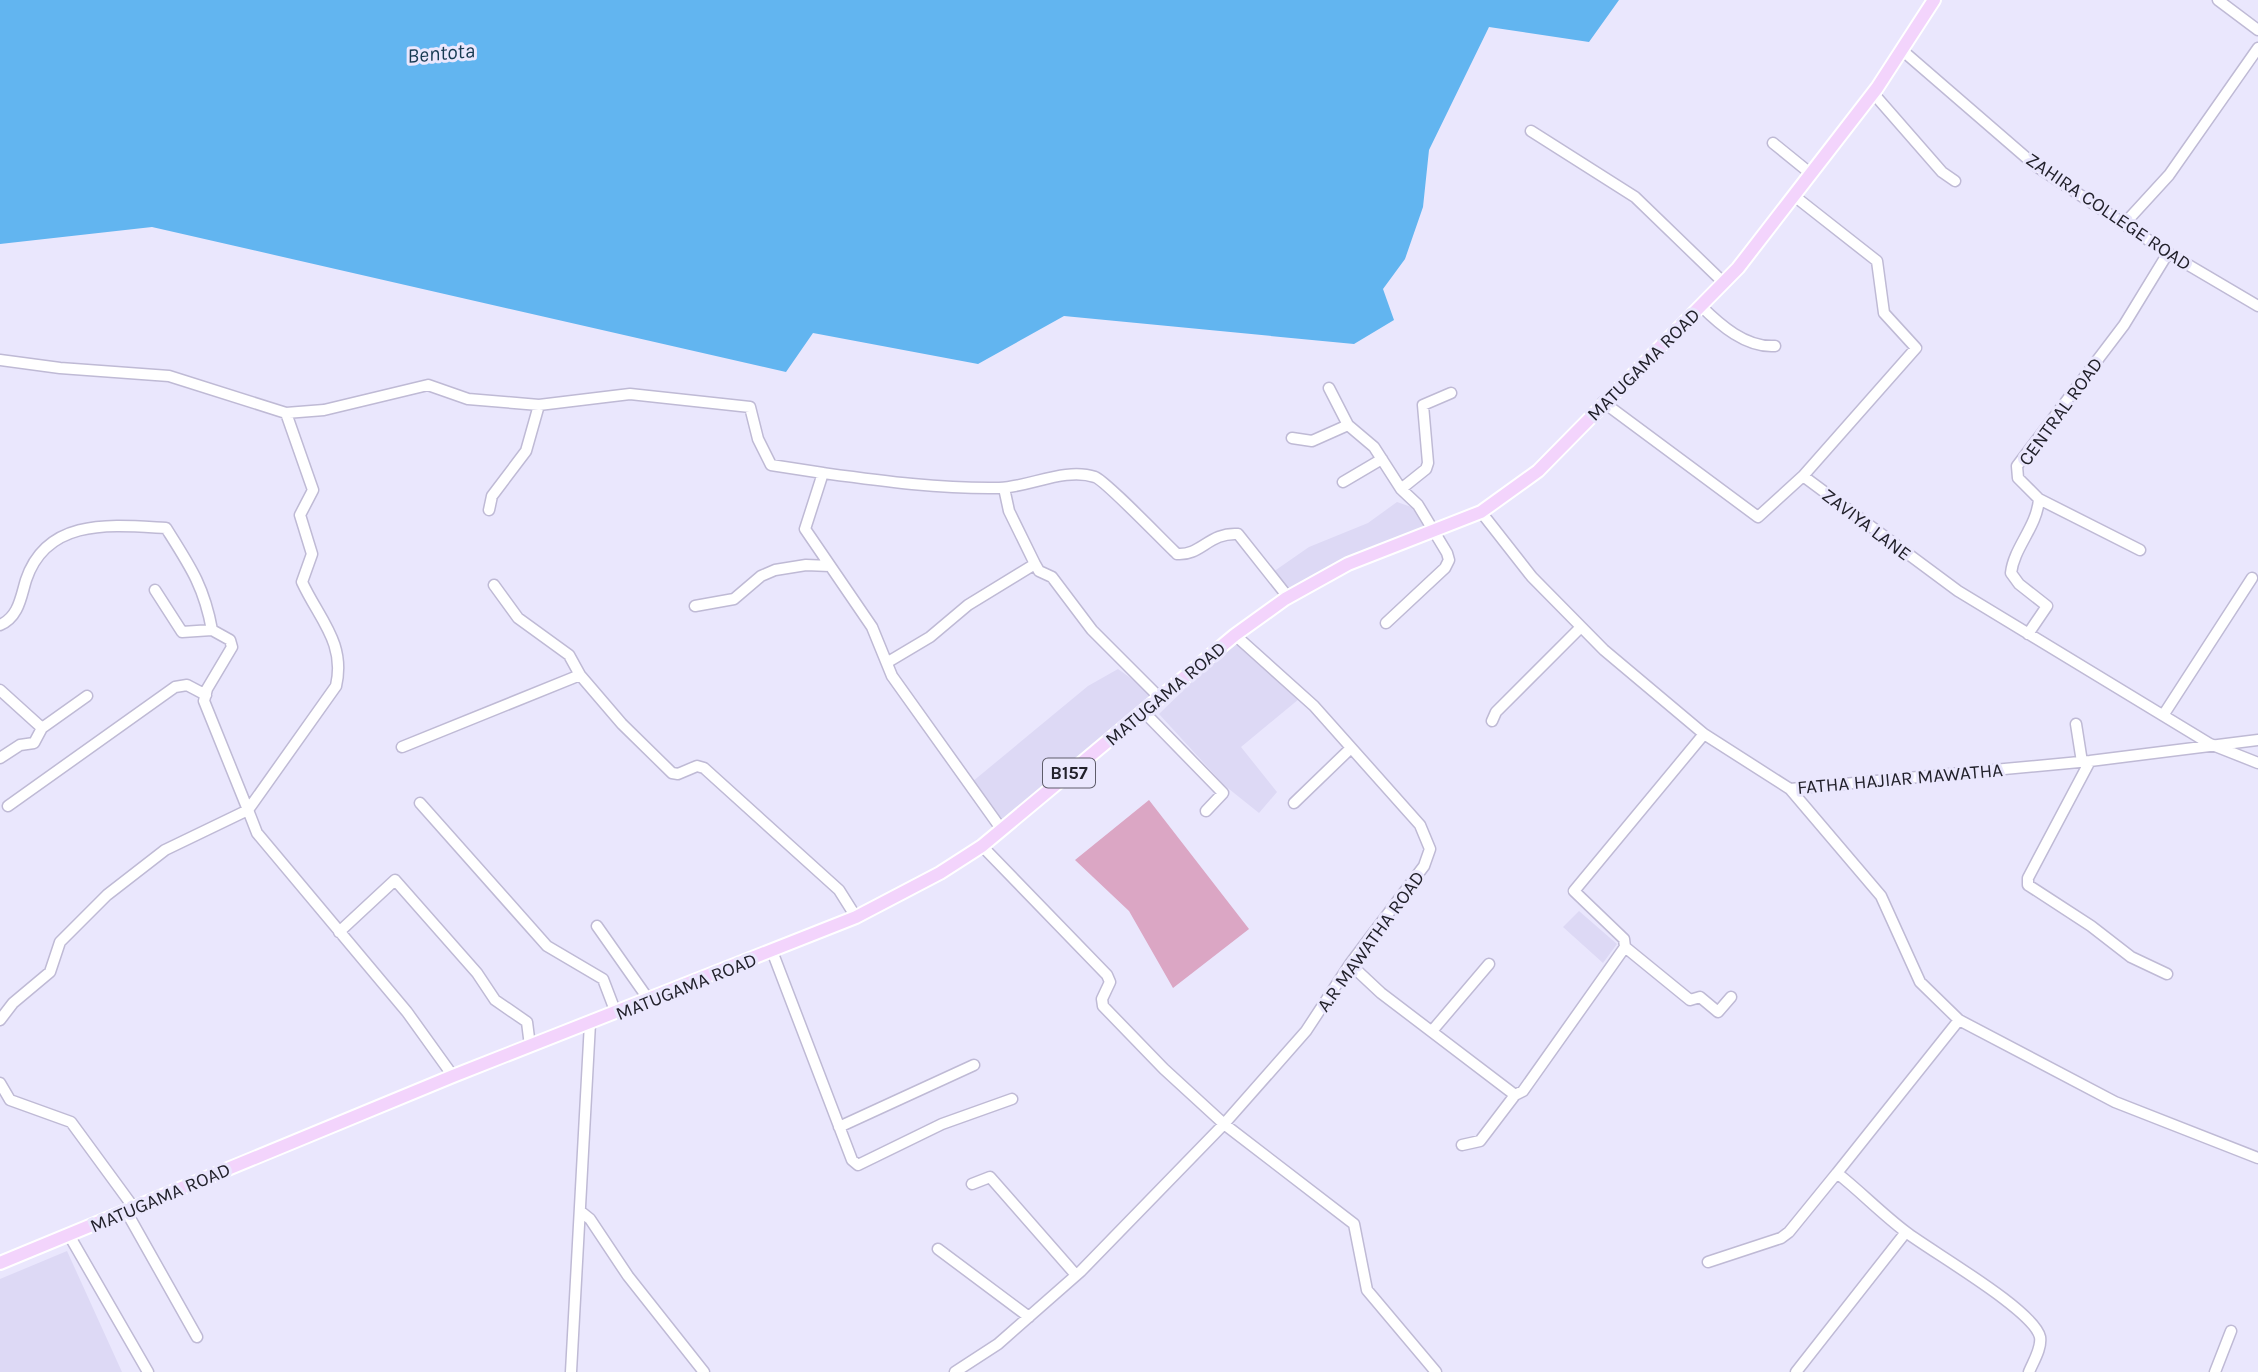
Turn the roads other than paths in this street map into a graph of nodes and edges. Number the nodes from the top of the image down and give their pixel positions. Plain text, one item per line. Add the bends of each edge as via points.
1 (1934, 0) edge
2 (2218, 0) edge
3 (2258, 30) edge
4 (2258, 48) edge
5 (1903, 51) junction
6 (1873, 93) junction
7 (1531, 131) dead end
8 (1773, 143) dead end
9 (1810, 173) junction
10 (1955, 181) dead end
11 (1793, 195) junction
12 (2125, 223) junction
13 (2168, 253) junction
14 (1724, 283) junction
15 (1701, 306) junction
16 (2258, 306) edge
17 (1775, 346) dead end
18 (0, 360) edge
19 (1329, 388) dead end
20 (1451, 393) dead end
21 (1603, 402) junction
22 (539, 405) junction
23 (286, 412) junction
24 (1348, 425) junction
25 (1292, 438) dead end
26 (1382, 459) junction
27 (822, 473) junction
28 (1803, 475) junction
29 (1343, 482) dead end
30 (1004, 488) junction
31 (1401, 489) junction
32 (2039, 499) junction
33 (489, 510) dead end
34 (1481, 512) junction
35 (1435, 530) junction
36 (2140, 550) dead end
37 (1035, 564) junction
38 (830, 566) junction
39 (2252, 578) dead end
40 (494, 585) dead end
41 (155, 590) dead end
42 (1288, 597) junction
43 (695, 606) dead end
44 (1386, 624) dead end
45 (0, 625) edge
46 (1581, 627) junction
47 (212, 630) junction
48 (1235, 635) junction
49 (2028, 635) junction
50 (888, 662) junction
51 (580, 675) junction
52 (0, 690) edge
53 (206, 695) junction
54 (87, 696) dead end
55 (1159, 697) junction
56 (1143, 710) junction
57 (2164, 714) junction
58 (1492, 720) dead end
59 (2076, 724) dead end
60 (42, 728) junction
61 (1704, 734) junction
62 (2258, 740) edge
63 (2210, 744) junction
64 (402, 747) dead end
65 (1351, 748) junction
66 (0, 758) edge
67 (2086, 762) junction
68 (2258, 763) edge
69 (1790, 789) junction
70 (420, 803) dead end
71 (1294, 803) dead end
72 (8, 806) dead end
73 (248, 810) junction
74 (1206, 811) dead end
75 (1002, 830) junction
76 (982, 846) junction
77 (856, 917) junction
78 (597, 926) dead end
79 (339, 932) junction
80 (1625, 947) junction
81 (772, 951) junction
82 (1350, 964) junction
83 (1489, 964) dead end
84 (2167, 974) dead end
85 (1731, 996) dead end
86 (649, 1000) junction
87 (616, 1013) junction
88 (0, 1020) edge
89 (1959, 1020) junction
90 (590, 1023) junction
91 (1432, 1031) junction
92 (530, 1046) junction
93 (974, 1065) dead end
94 (453, 1076) junction
95 (0, 1083) edge
96 (1515, 1095) junction
97 (1012, 1098) dead end
98 (1224, 1124) junction
99 (839, 1127) junction
100 (1462, 1145) dead end
101 (2258, 1158) edge
102 (1837, 1173) junction
103 (972, 1184) dead end
104 (130, 1210) junction
105 (580, 1210) junction
106 (1906, 1232) junction
107 (69, 1235) junction
108 (937, 1249) dead end
109 (1707, 1262) dead end
110 (0, 1263) edge
111 (1076, 1275) junction
112 (1028, 1317) junction
113 (2231, 1331) dead end
114 (197, 1337) dead end
115 (148, 1372) edge
116 (571, 1372) edge
117 (704, 1372) edge
118 (955, 1372) edge
119 (1436, 1372) edge
120 (1797, 1372) edge
121 (2029, 1372) edge
122 (2215, 1372) edge

1 - 5 main road, MATUGAMA ROAD / B157
2 - 3 street
4 - 12 street via 2169,175
5 - 6 main road, MATUGAMA ROAD / B157
5 - 12 street, ZAHIRA COLLEGE ROAD via 2036,166
6 - 9 main road, MATUGAMA ROAD / B157
6 - 10 street
7 - 14 street via 1635,197
8 - 9 street
9 - 11 main road, MATUGAMA ROAD / B157
11 - 14 main road, MATUGAMA ROAD / B157
11 - 28 street, ZAVIYA LANE via 1877,261 1884,313 1916,348
12 - 13 street, ZAHIRA COLLEGE ROAD
13 - 16 street, ZAHIRA COLLEGE ROAD
13 - 32 street, CENTRAL ROAD via 2124,324 2017,466 2018,478
14 - 15 main road, MATUGAMA ROAD / B157
15 - 17 street via 1730,333
15 - 21 main road, MATUGAMA ROAD / B157
18 - 23 street via 169,376
19 - 24 street
20 - 31 street via 1423,405 1428,463
21 - 28 street via 1758,517
21 - 34 main road, MATUGAMA ROAD / B157 via 1538,471
22 - 23 street via 468,399 428,385 324,410
22 - 27 street via 630,394 750,407 771,465
22 - 33 street via 526,451 492,496
23 - 73 street via 313,490 300,515 312,554 302,582 338,647 341,667 336,686
24 - 25 street via 1312,441
24 - 26 street
26 - 29 street
26 - 31 street
27 - 30 street via 909,484
27 - 38 street via 805,529
28 - 49 street, ZAVIYA LANE via 1947,583
30 - 37 street via 1009,511
30 - 42 street via 1077,474 1097,478 1177,554 1187,555 1222,533 1238,534
31 - 35 street
32 - 36 street
32 - 49 street via 2038,512 2011,573 2046,606
34 - 35 main road, MATUGAMA ROAD / B157
34 - 46 street, FATHA HAJIAR MAWATHA via 1532,577
35 - 42 main road, MATUGAMA ROAD / B157 via 1348,564
35 - 44 street via 1450,560
37 - 50 street
37 - 55 street via 1052,577 1092,629
38 - 43 street via 775,570 734,599
38 - 50 street via 872,627
39 - 57 street
40 - 51 street via 518,618 569,655
41 - 47 street via 182,632
42 - 48 main road, MATUGAMA ROAD / B157
45 - 47 street via 21,603 26,579 41,550 60,535 113,524 166,528 194,570 206,597
46 - 58 street
46 - 61 street, FATHA HAJIAR MAWATHA
47 - 53 street via 228,637 232,647
48 - 55 main road, MATUGAMA ROAD / B157
48 - 65 street, A.R MAWATHA ROAD via 1314,706
49 - 57 street, ZAVIYA LANE
50 - 75 street via 892,676
51 - 64 street
51 - 77 street via 672,773 704,768 839,890
52 - 60 street
53 - 72 street via 187,685 175,687
53 - 73 street via 204,701
54 - 60 street
55 - 56 main road, MATUGAMA ROAD / B157
56 - 74 street via 1223,793
56 - 75 main road, MATUGAMA ROAD / B157
57 - 63 street, ZAVIYA LANE
59 - 67 street
60 - 66 street via 34,743 20,745
61 - 69 street, FATHA HAJIAR MAWATHA
61 - 80 street via 1574,891 1623,939
62 - 63 street, FATHA HAJIAR MAWATHA
63 - 67 street, FATHA HAJIAR MAWATHA
63 - 68 street, ZAVIYA LANE
65 - 71 street
65 - 82 street, A.R MAWATHA ROAD via 1420,825 1430,849 1424,866
67 - 69 street, FATHA HAJIAR MAWATHA
67 - 84 street via 2028,885 2131,957
69 - 89 street via 1881,895 1920,982
70 - 87 street via 547,946 603,979
73 - 79 street via 257,834
73 - 88 street via 165,850 107,895 60,942 50,972
75 - 76 main road, MATUGAMA ROAD / B157
76 - 77 main road, MATUGAMA ROAD / B157
76 - 98 street via 1107,975 1110,982 1103,1006
77 - 81 main road, MATUGAMA ROAD / B157
78 - 86 street
79 - 92 street via 395,880 495,1000 527,1022
79 - 94 street via 407,1012
80 - 85 street via 1689,1000 1700,997 1718,1012
80 - 96 street via 1523,1091
81 - 86 main road, MATUGAMA ROAD / B157
81 - 99 street
82 - 91 street
82 - 98 street, A.R MAWATHA ROAD via 1306,1031
83 - 91 street
86 - 87 main road, MATUGAMA ROAD / B157
87 - 90 main road, MATUGAMA ROAD / B157
89 - 101 street via 2115,1102
89 - 102 street
90 - 92 main road, MATUGAMA ROAD / B157
90 - 105 street
91 - 96 street
92 - 94 main road, MATUGAMA ROAD / B157
93 - 99 street
94 - 104 main road, MATUGAMA ROAD / B157
95 - 104 street via 10,1100 71,1122
96 - 100 street via 1480,1141
97 - 99 street via 942,1124 858,1164 852,1160
98 - 111 street, A.R MAWATHA ROAD
98 - 119 street via 1354,1224 1367,1290
102 - 106 street
102 - 109 street via 1781,1238
103 - 111 street via 990,1177
104 - 107 main road, MATUGAMA ROAD / B157
104 - 114 street
105 - 116 street
105 - 117 street
106 - 120 street
106 - 121 street via 2002,1297 2035,1326 2039,1346
107 - 110 main road, MATUGAMA ROAD / B157
107 - 115 street
108 - 112 street
111 - 112 street, A.R MAWATHA ROAD
112 - 118 street, A.R MAWATHA ROAD via 998,1344
113 - 122 street

